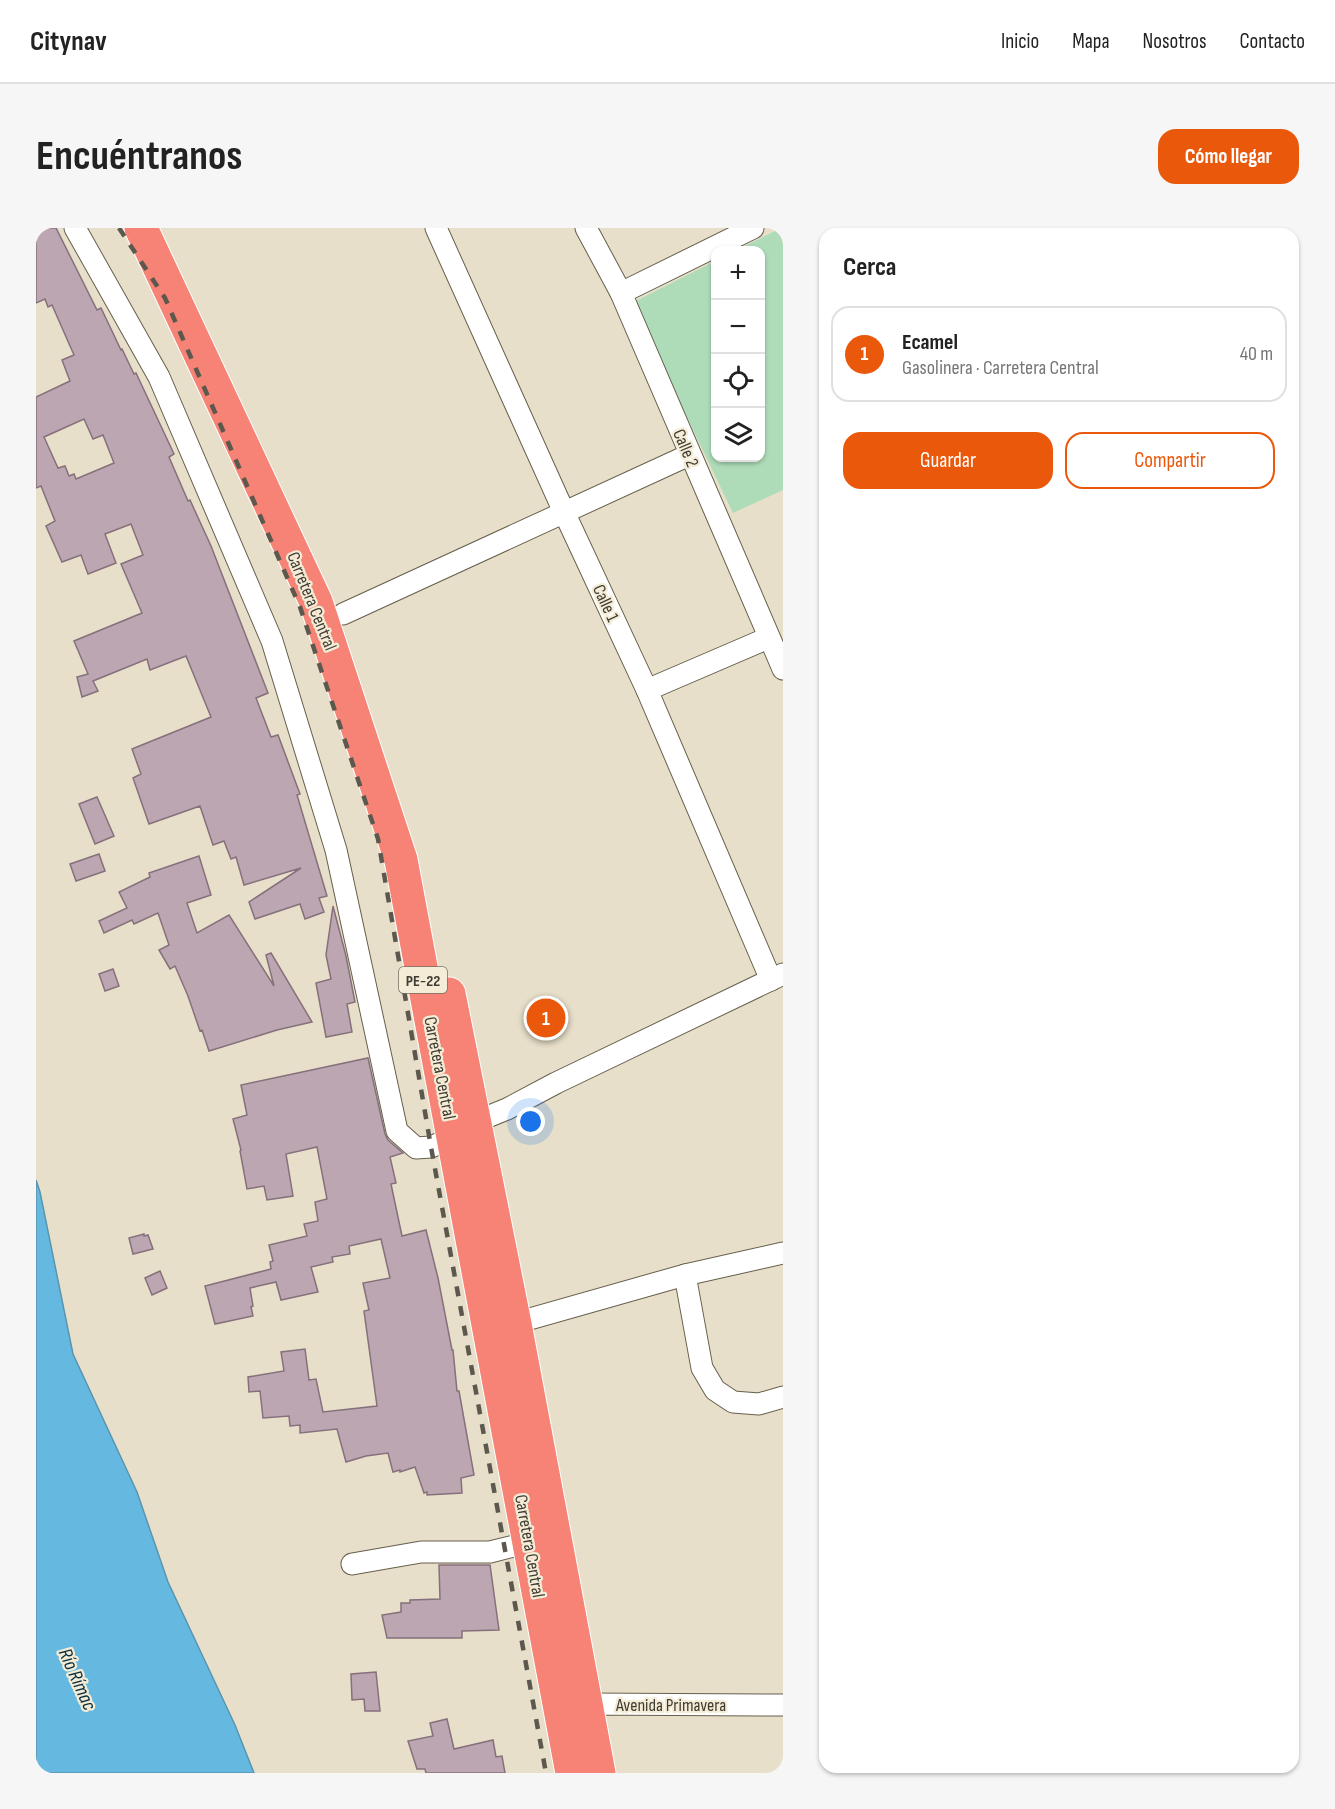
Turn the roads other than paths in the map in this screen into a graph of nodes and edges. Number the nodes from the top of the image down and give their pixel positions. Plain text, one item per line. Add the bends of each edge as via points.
1 (75, 228) edge
2 (141, 228) edge
3 (167, 228) edge
4 (436, 228) edge
5 (586, 228) edge
6 (753, 228) edge
7 (621, 293) junction
8 (689, 455) junction
9 (564, 512) junction
10 (341, 631) junction
11 (768, 638) junction
12 (783, 669) edge
13 (647, 690) junction
14 (777, 977) edge
15 (464, 1129) junction
16 (783, 1253) edge
17 (685, 1275) junction
18 (502, 1327) junction
19 (783, 1397) edge
20 (530, 1542) junction
21 (352, 1564) dead end
22 (783, 1705) edge
23 (573, 1706) junction
24 (572, 1773) edge
25 (599, 1773) edge

1 - 15 street via 159,377 272,641 336,850 397,1131 416,1148 431,1147
2 - 10 highway, Carretera Central / PE-22 via 311,591
3 - 10 highway, Carretera Central / PE-22
4 - 9 street, Calle 1
5 - 7 street, Calle 2
6 - 7 street
7 - 8 street, Calle 2
8 - 9 street
8 - 11 street, Calle 2
9 - 10 street
9 - 13 street, Calle 1
10 - 15 highway, Carretera Central / PE-22 via 401,860
11 - 12 street, Calle 2
11 - 13 street
13 - 14 street, Calle 1
14 - 15 street
15 - 18 highway, Carretera Central / PE-22
16 - 17 street
17 - 18 street
17 - 19 street via 702,1368 715,1390 733,1402 759,1404
18 - 20 highway, Carretera Central / PE-22
18 - 23 highway, Carretera Central / PE-22
20 - 21 street via 490,1552 421,1552
20 - 23 highway, Carretera Central / PE-22
22 - 23 street, Avenida Primavera
23 - 24 highway, Carretera Central / PE-22
23 - 25 highway, Carretera Central / PE-22

